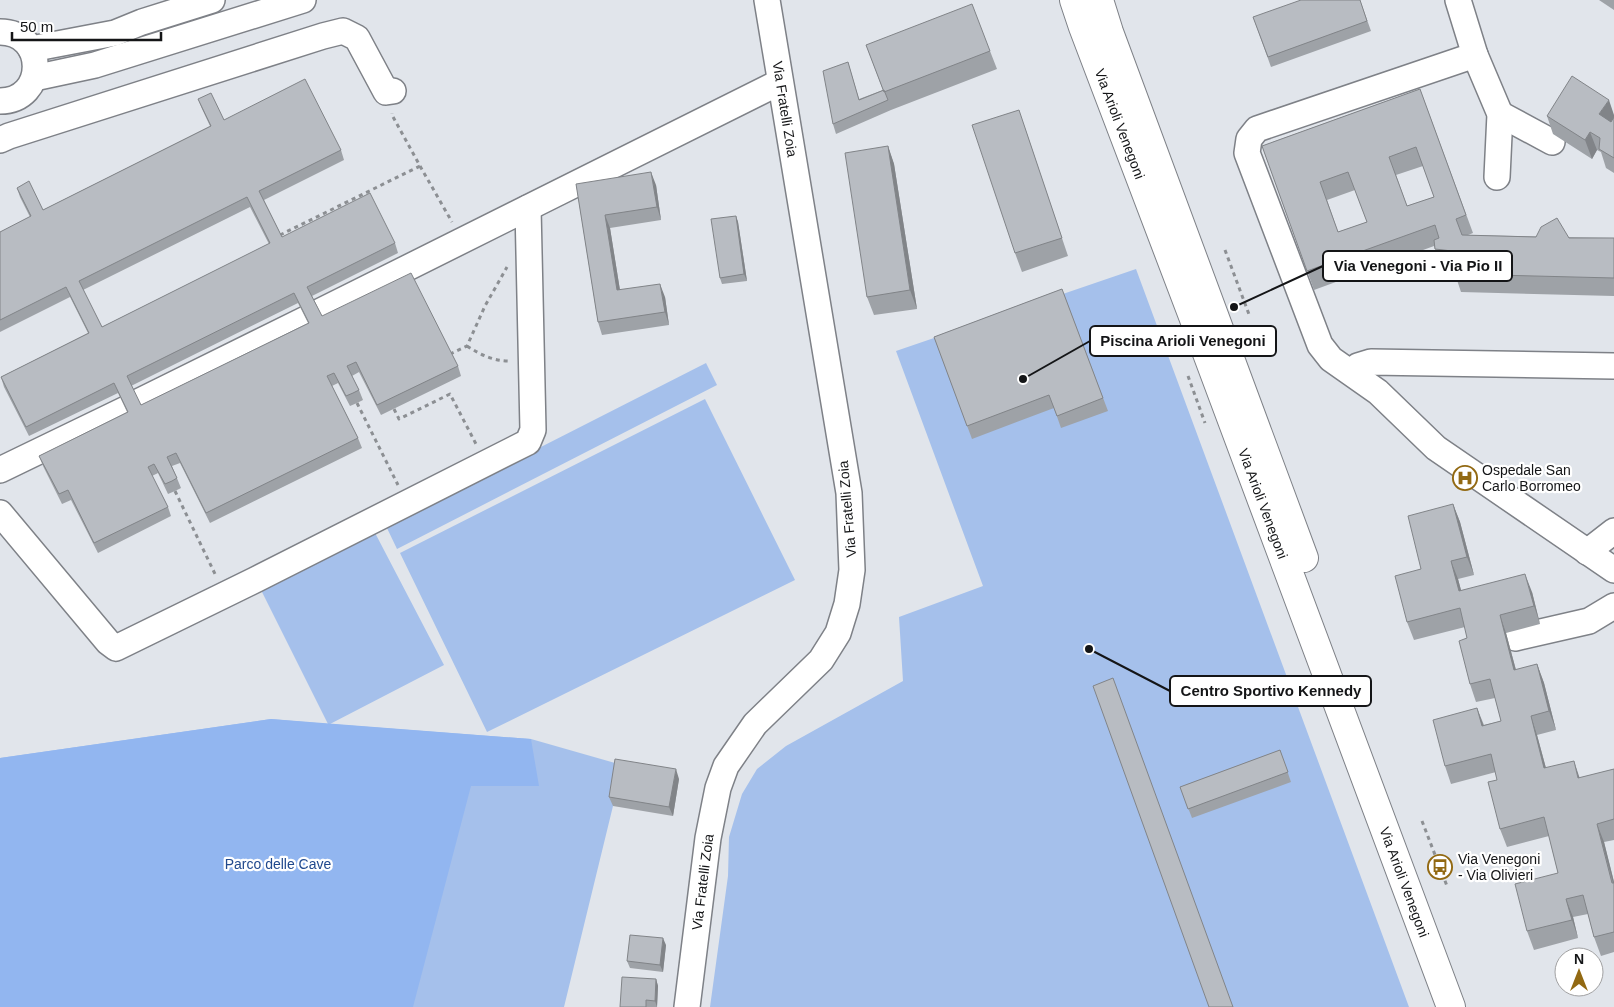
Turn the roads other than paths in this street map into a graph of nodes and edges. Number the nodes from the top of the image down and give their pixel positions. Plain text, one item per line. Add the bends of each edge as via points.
1 (212, 0) edge
2 (303, 0) edge
3 (767, 0) edge
4 (1074, 0) edge
5 (1099, 0) edge
6 (1458, 0) edge
7 (0, 16) edge
8 (115, 33) junction
9 (16, 39) edge
10 (124, 56) junction
11 (1484, 56) junction
12 (34, 78) junction
13 (780, 82) junction
14 (393, 91) road end
15 (0, 101) edge
16 (1500, 114) junction
17 (0, 140) edge
18 (1552, 142) edge
19 (1497, 177) dead end
20 (528, 208) junction
21 (1614, 366) edge
22 (1351, 372) junction
23 (0, 470) edge
24 (0, 513) edge
25 (1614, 531) edge
26 (1588, 552) junction
27 (1614, 570) edge
28 (1614, 606) edge
29 (1515, 638) edge
30 (687, 1007) edge
31 (1451, 1007) edge
32 (1470, 1007) edge

1 - 8 street
2 - 10 street
3 - 13 street, Via Fratelli Zoia
4 - 31 main road, Via Arioli Venegoni
5 - 32 main road, Via Arioli Venegoni
6 - 11 street
7 - 9 street
8 - 9 street
8 - 10 street
9 - 12 street via 36,66
10 - 12 street
11 - 16 street
11 - 22 street via 1256,129 1249,139 1247,153 1320,345 1331,359
12 - 15 street via 20,96
13 - 20 street
13 - 30 street, Via Fratelli Zoia via 849,493 852,570 838,633 821,660 755,724 726,766 708,838
14 - 17 street via 386,92 357,38 343,31
16 - 18 street
16 - 19 street
20 - 23 street
20 - 24 street via 533,430 528,442 116,648
21 - 22 street via 1371,362
22 - 26 street via 1378,392 1436,448
25 - 26 street
26 - 27 street
28 - 29 street via 1589,621

